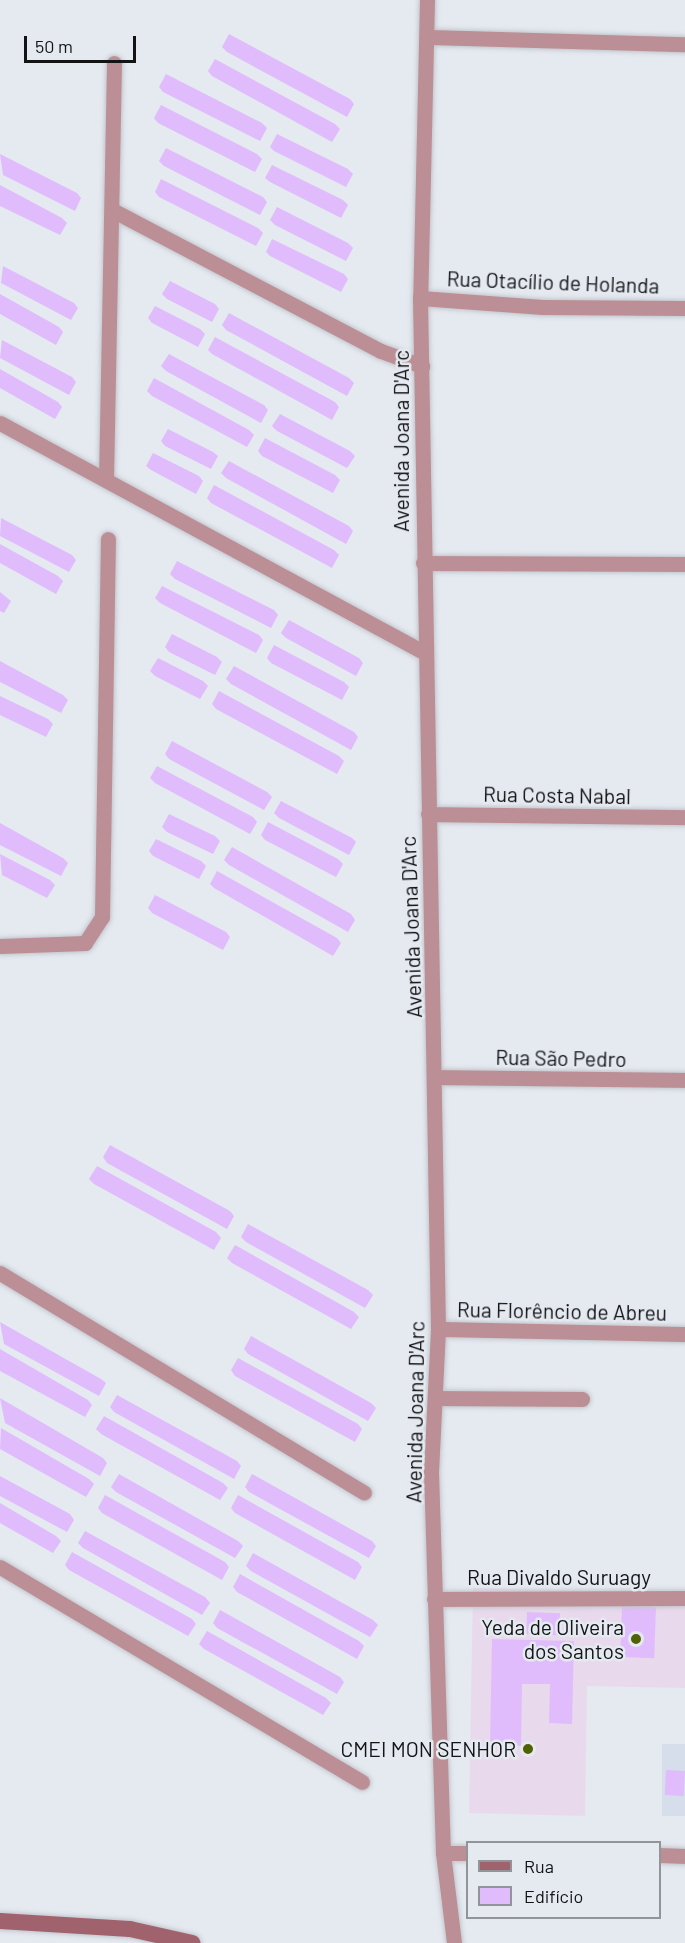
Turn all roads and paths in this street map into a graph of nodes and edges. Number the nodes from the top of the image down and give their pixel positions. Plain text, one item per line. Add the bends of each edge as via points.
1 (427, 0) edge
2 (428, 37) junction
3 (685, 44) edge
4 (114, 63) dead end
5 (114, 211) junction
6 (420, 298) junction
7 (685, 308) edge
8 (422, 366) junction
9 (0, 423) edge
10 (106, 480) junction
11 (108, 539) dead end
12 (423, 563) junction
13 (685, 564) edge
14 (424, 653) junction
15 (428, 814) junction
16 (685, 817) edge
17 (0, 946) edge
18 (437, 1077) junction
19 (685, 1080) edge
20 (0, 1273) edge
21 (438, 1329) junction
22 (685, 1334) edge
23 (436, 1398) junction
24 (582, 1399) dead end
25 (364, 1493) dead end
26 (0, 1567) edge
27 (685, 1598) edge
28 (434, 1599) junction
29 (362, 1782) dead end
30 (443, 1853) junction
31 (466, 1853) edge
32 (661, 1855) edge
33 (685, 1856) edge
34 (0, 1921) edge
35 (192, 1943) edge
36 (454, 1943) edge

1 - 2 street, Avenida Joana D'Arc
2 - 3 street
2 - 6 street, Avenida Joana D'Arc
4 - 5 street
5 - 8 street via 381,351
5 - 10 street
6 - 7 street, Rua Otacílio de Holanda via 543,307
6 - 8 street, Avenida Joana D'Arc
8 - 12 street, Avenida Joana D'Arc
9 - 10 street
10 - 14 street
11 - 17 street via 102,917 85,943
12 - 13 street
12 - 14 street, Avenida Joana D'Arc
14 - 15 street, Avenida Joana D'Arc
15 - 16 street, Rua Costa Nabal
15 - 18 street, Avenida Joana D'Arc
18 - 19 street, Rua São Pedro
18 - 21 street, Avenida Joana D'Arc
20 - 25 street
21 - 22 street, Rua Florêncio de Abreu
21 - 23 street, Avenida Joana D'Arc
23 - 24 street
23 - 28 street, Avenida Joana D'Arc via 431,1472
26 - 29 street
27 - 28 street, Rua Divaldo Suruagy
28 - 30 street, Avenida Joana D'Arc
30 - 31 street
30 - 36 street, Avenida Joana D'Arc
32 - 33 street
34 - 35 main road via 130,1929

